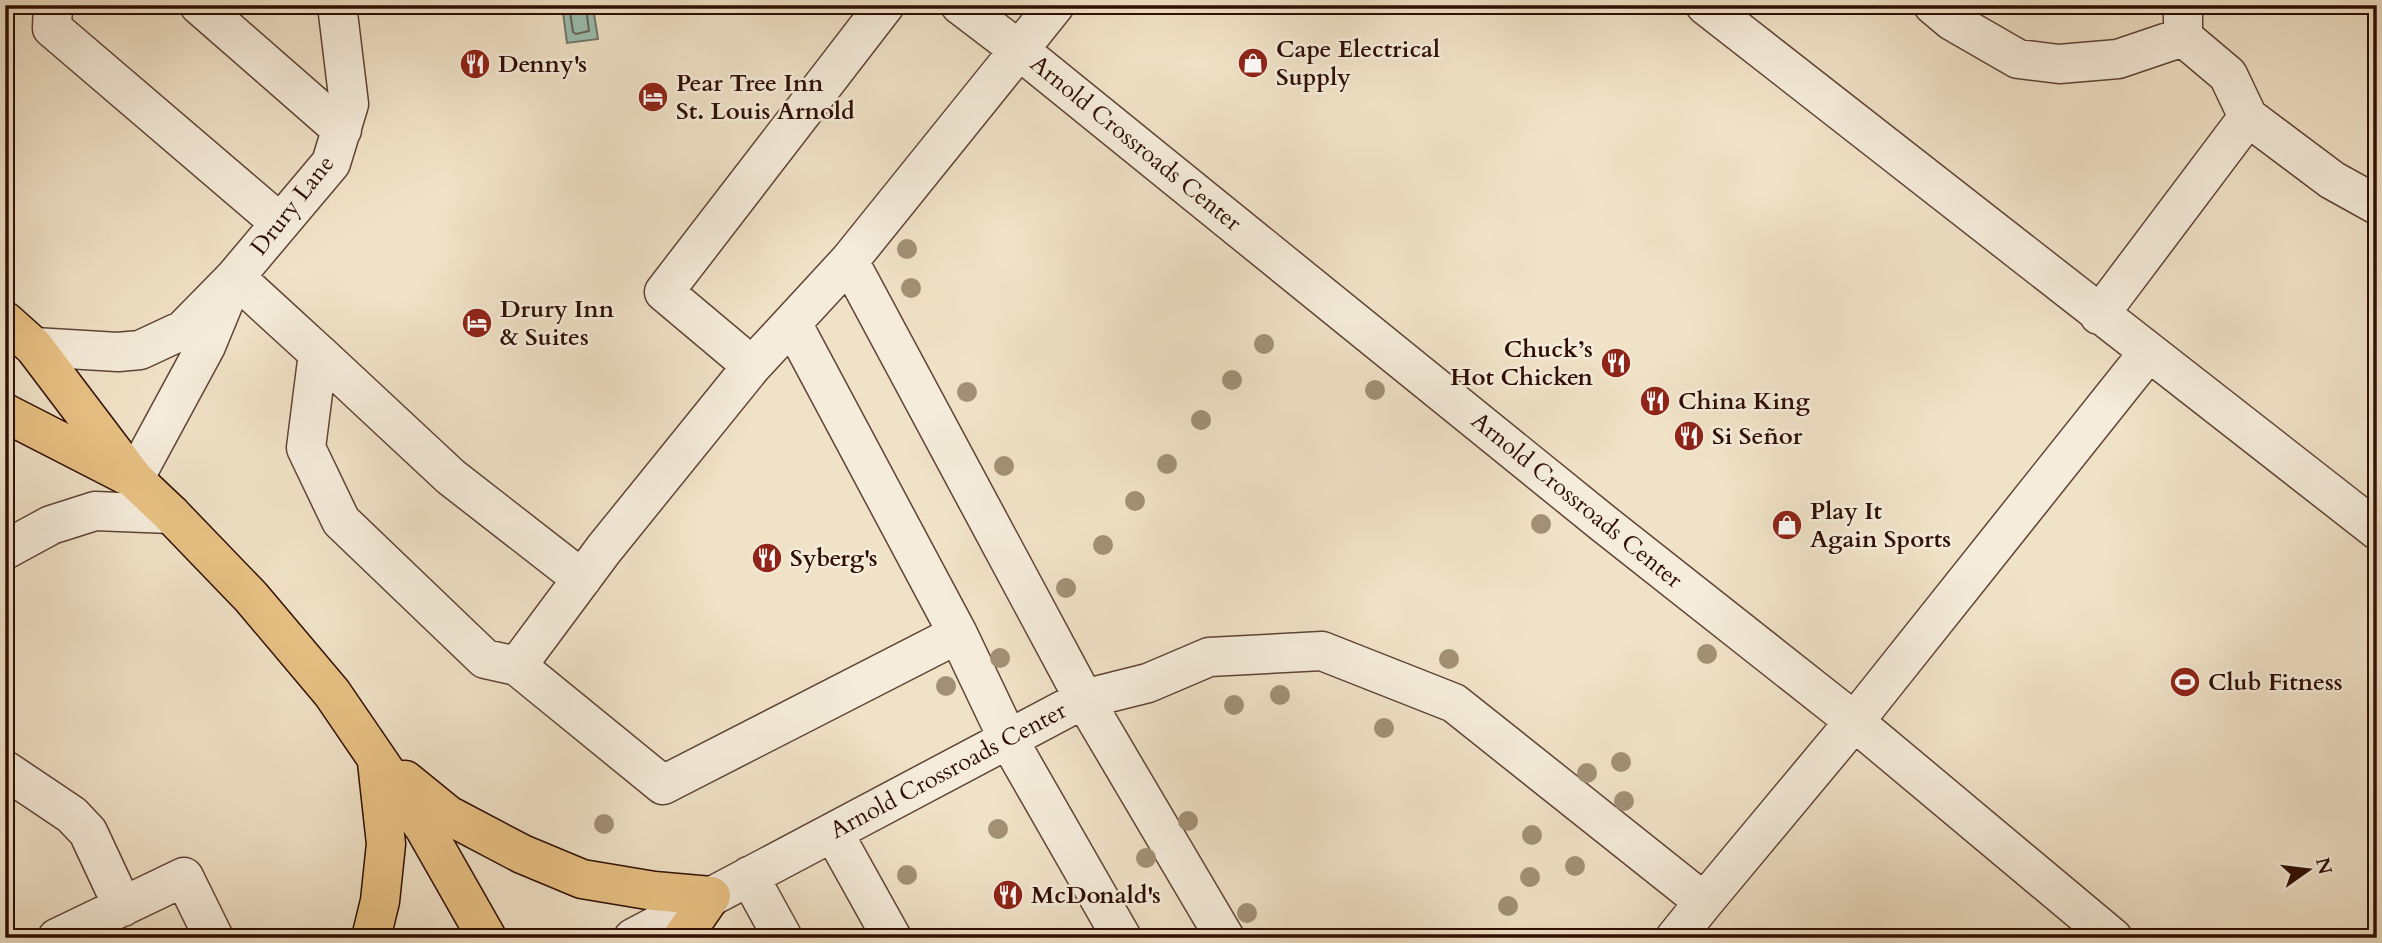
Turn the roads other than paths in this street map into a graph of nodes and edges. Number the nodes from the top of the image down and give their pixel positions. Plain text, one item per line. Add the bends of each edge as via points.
1 (53, 5) edge
2 (199, 5) edge
3 (337, 5) edge
4 (885, 5) edge
5 (960, 5) edge
6 (1055, 5) edge
7 (1705, 5) edge
8 (1933, 5) edge
9 (2183, 21) edge
10 (1020, 50) junction
11 (2248, 117) junction
12 (342, 130) junction
13 (2377, 205) edge
14 (280, 223) junction
15 (849, 261) junction
16 (235, 276) junction
17 (2099, 315) junction
18 (5, 321) edge
19 (792, 323) junction
20 (34, 347) junction
21 (318, 353) junction
22 (2148, 353) junction
23 (752, 366) junction
24 (5, 414) edge
25 (134, 479) junction
26 (171, 514) junction
27 (2377, 530) edge
28 (5, 550) edge
29 (582, 579) junction
30 (958, 634) junction
31 (517, 666) junction
32 (1084, 699) junction
33 (1854, 722) junction
34 (1008, 739) junction
35 (376, 756) junction
36 (5, 770) edge
37 (833, 832) junction
38 (749, 876) junction
39 (710, 896) junction
40 (1704, 902) junction
41 (123, 907) junction
42 (57, 938) edge
43 (214, 938) edge
44 (371, 938) edge
45 (487, 938) edge
46 (633, 938) edge
47 (682, 938) edge
48 (783, 938) edge
49 (892, 938) edge
50 (1122, 938) edge
51 (1225, 938) edge
52 (1675, 938) edge
53 (2113, 938) edge

1 - 14 street via 52,28
2 - 12 street
3 - 12 street, Drury Lane via 349,104
4 - 23 street via 664,292
5 - 10 street
6 - 10 street
7 - 17 street
8 - 9 street via 2018,59 2059,64 2118,60
9 - 11 street via 2228,75
10 - 15 street, Arnold Crossroads Center
10 - 33 street, Arnold Crossroads Center
11 - 13 street via 2332,180
11 - 17 street
12 - 14 street, Drury Lane via 331,163
14 - 16 street, Drury Lane
15 - 19 street
15 - 32 street, Arnold Crossroads Center
16 - 20 street, Drury Lane via 183,330 140,350
16 - 21 street
16 - 25 street, Drury Lane via 206,346
17 - 22 street
18 - 20 main road
19 - 23 street
19 - 30 street
20 - 25 main road
21 - 29 street via 451,477
21 - 31 street via 306,448 341,521 485,659
22 - 27 street
22 - 33 street
23 - 29 street
24 - 25 main road
25 - 26 main road
26 - 28 street via 94,511 51,525
26 - 35 main road via 294,646
29 - 31 street
30 - 31 street via 663,785
30 - 34 street
32 - 34 street, Arnold Crossroads Center
32 - 40 street via 1148,683 1209,657 1322,651 1454,703
32 - 51 street
33 - 40 street
33 - 53 street, Arnold Crossroads Center
34 - 37 street, Arnold Crossroads Center
34 - 50 street
35 - 39 main road via 448,814 522,854 582,879
35 - 44 main road via 386,844
35 - 45 main road via 425,829
36 - 41 street via 72,815 88,832
37 - 38 street, Arnold Crossroads Center
37 - 49 street
38 - 39 street, Arnold Crossroads Center
38 - 48 street
39 - 46 street, Arnold Crossroads Center
39 - 47 main road
40 - 52 street
41 - 42 street
41 - 43 street via 184,877

